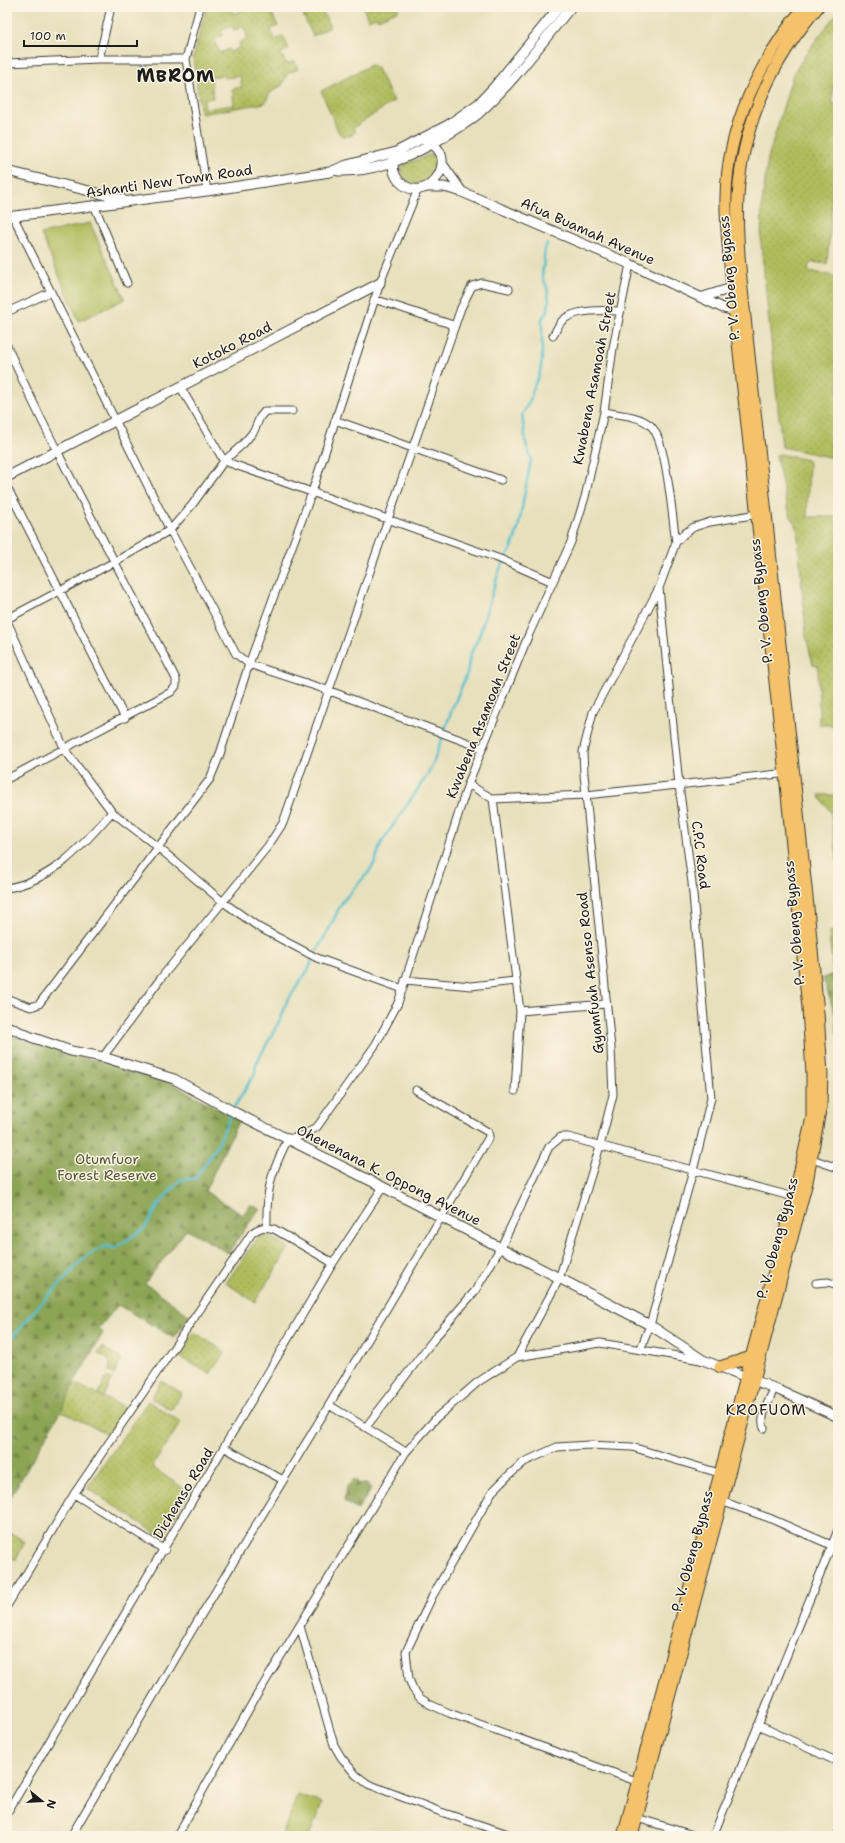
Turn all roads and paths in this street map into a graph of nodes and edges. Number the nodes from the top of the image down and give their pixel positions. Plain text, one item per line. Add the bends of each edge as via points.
1 (110, 7) edge
2 (200, 7) edge
3 (559, 7) edge
4 (571, 7) edge
5 (804, 7) edge
6 (818, 7) edge
7 (186, 58) junction
8 (99, 59) junction
9 (7, 63) edge
10 (447, 135) junction
11 (420, 140) junction
12 (432, 144) junction
13 (396, 152) junction
14 (442, 161) junction
15 (393, 162) junction
16 (375, 167) junction
17 (334, 171) junction
18 (7, 172) edge
19 (394, 172) junction
20 (429, 186) junction
21 (418, 189) junction
22 (207, 191) junction
23 (462, 192) junction
24 (127, 201) junction
25 (94, 205) junction
26 (10, 217) edge
27 (630, 264) junction
28 (127, 283) dead end
29 (380, 283) junction
30 (509, 289) dead end
31 (737, 289) junction
32 (51, 292) junction
33 (703, 297) junction
34 (374, 299) junction
35 (620, 311) junction
36 (7, 312) edge
37 (740, 312) junction
38 (452, 329) junction
39 (554, 336) dead end
40 (7, 346) edge
41 (181, 388) junction
42 (292, 411) dead end
43 (604, 412) junction
44 (335, 420) junction
45 (116, 422) junction
46 (413, 449) junction
47 (57, 451) junction
48 (224, 461) junction
49 (7, 477) edge
50 (501, 480) dead end
51 (7, 487) edge
52 (312, 492) junction
53 (762, 513) junction
54 (389, 520) junction
55 (170, 530) junction
56 (676, 542) junction
57 (116, 562) junction
58 (553, 582) junction
59 (659, 588) junction
60 (60, 591) junction
61 (7, 620) edge
62 (249, 664) junction
63 (330, 691) junction
64 (125, 718) junction
65 (482, 748) junction
66 (65, 750) junction
67 (790, 773) junction
68 (7, 779) edge
69 (468, 784) junction
70 (679, 785) junction
71 (586, 795) junction
72 (493, 800) junction
73 (112, 812) junction
74 (159, 848) junction
75 (7, 888) edge
76 (223, 902) junction
77 (405, 980) junction
78 (515, 981) junction
79 (403, 989) junction
80 (8, 999) dead end
81 (606, 1004) junction
82 (520, 1011) junction
83 (7, 1026) edge
84 (103, 1057) junction
85 (416, 1090) dead end
86 (515, 1091) dead end
87 (288, 1139) junction
88 (600, 1146) junction
89 (812, 1159) junction
90 (838, 1168) edge
91 (694, 1171) junction
92 (383, 1186) junction
93 (794, 1196) junction
94 (442, 1218) junction
95 (267, 1227) junction
96 (500, 1247) junction
97 (333, 1263) junction
98 (559, 1279) junction
99 (816, 1283) dead end
100 (838, 1285) edge
101 (650, 1325) junction
102 (641, 1348) junction
103 (517, 1357) junction
104 (751, 1357) junction
105 (703, 1360) junction
106 (720, 1367) junction
107 (750, 1379) junction
108 (774, 1388) junction
109 (329, 1406) junction
110 (838, 1417) edge
111 (366, 1427) junction
112 (764, 1428) dead end
113 (225, 1448) junction
114 (406, 1452) junction
115 (719, 1473) junction
116 (284, 1480) junction
117 (74, 1494) junction
118 (721, 1501) junction
119 (838, 1530) edge
120 (835, 1547) edge
121 (164, 1550) junction
122 (7, 1606) edge
123 (300, 1626) junction
124 (758, 1725) junction
125 (838, 1762) edge
126 (636, 1781) junction
127 (7, 1813) edge
128 (637, 1818) junction
129 (71, 1836) edge
130 (177, 1836) edge
131 (514, 1836) edge
132 (622, 1836) edge
133 (632, 1836) edge
134 (696, 1836) edge
135 (713, 1836) edge

1 - 8 street
2 - 7 street
3 - 11 street, Ashanti New Town Road via 478,104 448,125
4 - 10 street, Ashanti New Town Road via 494,98
5 - 31 highway, P. V. Obeng Bypass via 780,37 757,76 745,105 733,147 726,196 726,229
6 - 31 highway, P. V. Obeng Bypass via 795,34 757,105 745,148 738,198
7 - 8 street
7 - 22 street
8 - 9 street
10 - 12 street, Ashanti New Town Road
10 - 14 street via 441,150
11 - 12 street
11 - 13 street, Ashanti New Town Road
12 - 14 street via 438,150
12 - 15 street, Ashanti New Town Road
13 - 15 street
13 - 17 street, Ashanti New Town Road
14 - 20 street via 439,177
14 - 23 street
15 - 16 street, Ashanti New Town Road
15 - 19 street
16 - 17 street, Ashanti New Town Road
16 - 19 street
17 - 22 street, Ashanti New Town Road
18 - 24 street
19 - 21 street via 403,184
20 - 21 street
20 - 23 street, Afua Buamah Avenue
21 - 29 street
22 - 24 street, Ashanti New Town Road
23 - 27 street, Afua Buamah Avenue
24 - 25 street, Ashanti New Town Road
25 - 26 street, Ashanti New Town Road
25 - 28 street
26 - 32 street
27 - 33 street, Afua Buamah Avenue
27 - 35 street, Kwabena Asamoah Street
29 - 34 street
29 - 41 street, Kotoko Road
30 - 38 street via 482,283 472,286
31 - 33 street
31 - 37 highway, P. V. Obeng Bypass
32 - 36 street
32 - 45 street
33 - 37 street, Afua Buamah Avenue
34 - 38 street via 450,324
34 - 44 street
35 - 39 street via 602,310 575,314 563,320
35 - 43 street, Kwabena Asamoah Street
37 - 53 highway, P. V. Obeng Bypass
38 - 46 street
40 - 47 street
41 - 45 street, Kotoko Road
41 - 48 street
42 - 48 street via 265,410 254,431
43 - 56 street via 636,418 651,426 658,438
43 - 58 street, Kwabena Asamoah Street via 585,497 571,542
44 - 46 street
44 - 52 street
45 - 47 street, Kotoko Road
45 - 55 street
46 - 50 street
46 - 54 street
47 - 49 street, Kotoko Road
47 - 57 street
48 - 52 street
48 - 55 street
51 - 60 street
52 - 54 street
52 - 62 street
53 - 56 street via 694,527
53 - 67 highway, P. V. Obeng Bypass
54 - 58 street via 508,562
54 - 63 street
55 - 57 street
55 - 62 street via 231,647
56 - 59 street, C.P.C Road
57 - 60 street
57 - 64 street via 176,679 176,686 171,692
58 - 65 street, Kwabena Asamoah Street
59 - 70 street, C.P.C Road
59 - 71 street via 593,712 583,752
60 - 61 street
60 - 64 street
61 - 66 street
62 - 63 street
62 - 74 street via 210,779
63 - 65 street
63 - 76 street via 283,824
64 - 66 street
65 - 69 street, Kwabena Asamoah Street
66 - 68 street
66 - 73 street
67 - 70 street
67 - 89 highway, P. V. Obeng Bypass via 807,897 822,1074 821,1106
67 - 93 highway, P. V. Obeng Bypass via 812,1074 812,1117
69 - 72 street
69 - 77 street, Kwabena Asamoah Street
70 - 71 street
70 - 91 street, C.P.C Road via 692,883 711,1098
71 - 72 street
71 - 81 street, Gyamfuah Asenso Road
72 - 78 street
73 - 74 street
73 - 75 street via 60,866 24,885
74 - 76 street
74 - 80 street via 39,1004 31,1007
76 - 79 street via 260,928 308,954
76 - 84 street via 161,978
77 - 78 street via 471,986
77 - 79 street, Kwabena Asamoah Street
78 - 82 street
79 - 87 street, Kwabena Asamoah Street via 376,1044 317,1127 304,1135
81 - 82 street
81 - 88 street, Gyamfuah Asenso Road via 613,1095
82 - 86 street
83 - 84 street, Ohenenana K. Oppong Avenue via 71,1051
84 - 87 street, Ohenenana K. Oppong Avenue via 174,1079
85 - 94 street via 489,1134
87 - 92 street, Ohenenana K. Oppong Avenue
87 - 95 street via 270,1177
88 - 91 street
88 - 96 street via 568,1137 555,1140 545,1154
88 - 98 street, Gyamfuah Asenso Road
89 - 90 street
89 - 107 highway, P. V. Obeng Bypass
91 - 93 street
91 - 101 street, C.P.C Road
92 - 94 street, Ohenenana K. Oppong Avenue
92 - 97 street, Dichemso Road
93 - 104 highway, P. V. Obeng Bypass
94 - 96 street, Ohenenana K. Oppong Avenue
94 - 109 street
95 - 97 street
95 - 117 street via 259,1228 252,1233
96 - 98 street, Ohenenana K. Oppong Avenue
96 - 111 street via 475,1291 437,1334
97 - 113 street, Dichemso Road
98 - 101 street, Ohenenana K. Oppong Avenue
98 - 103 street, Gyamfuah Asenso Road
99 - 100 street via 828,1282
101 - 102 street, C.P.C Road
101 - 105 street, Ohenenana K. Oppong Avenue
102 - 103 street via 600,1343
102 - 105 street
103 - 114 street via 478,1382 437,1417
104 - 106 highway
104 - 107 highway, P. V. Obeng Bypass
105 - 106 street, Ohenenana K. Oppong Avenue
106 - 107 street, Ohenenana K. Oppong Avenue
107 - 108 street, Ohenenana K. Oppong Avenue
107 - 115 highway, P. V. Obeng Bypass
107 - 118 highway, P. V. Obeng Bypass
108 - 110 street, Ohenenana K. Oppong Avenue
108 - 112 street via 764,1413
109 - 111 street
109 - 116 street
111 - 114 street
113 - 116 street
113 - 121 street, Dichemso Road
114 - 123 street
115 - 126 highway, P. V. Obeng Bypass
115 - 126 street via 632,1447 557,1447 524,1462 492,1492 432,1597 406,1652 409,1679 413,1689 429,1704
116 - 129 street
117 - 121 street
117 - 122 street
118 - 120 street via 769,1518
118 - 128 highway, P. V. Obeng Bypass
119 - 120 street
120 - 124 street
121 - 127 street, Dichemso Road
123 - 130 street via 254,1700
123 - 131 street via 334,1745 356,1775 368,1784
124 - 125 street
124 - 135 street
126 - 132 highway, P. V. Obeng Bypass
128 - 133 highway, P. V. Obeng Bypass
128 - 134 street

